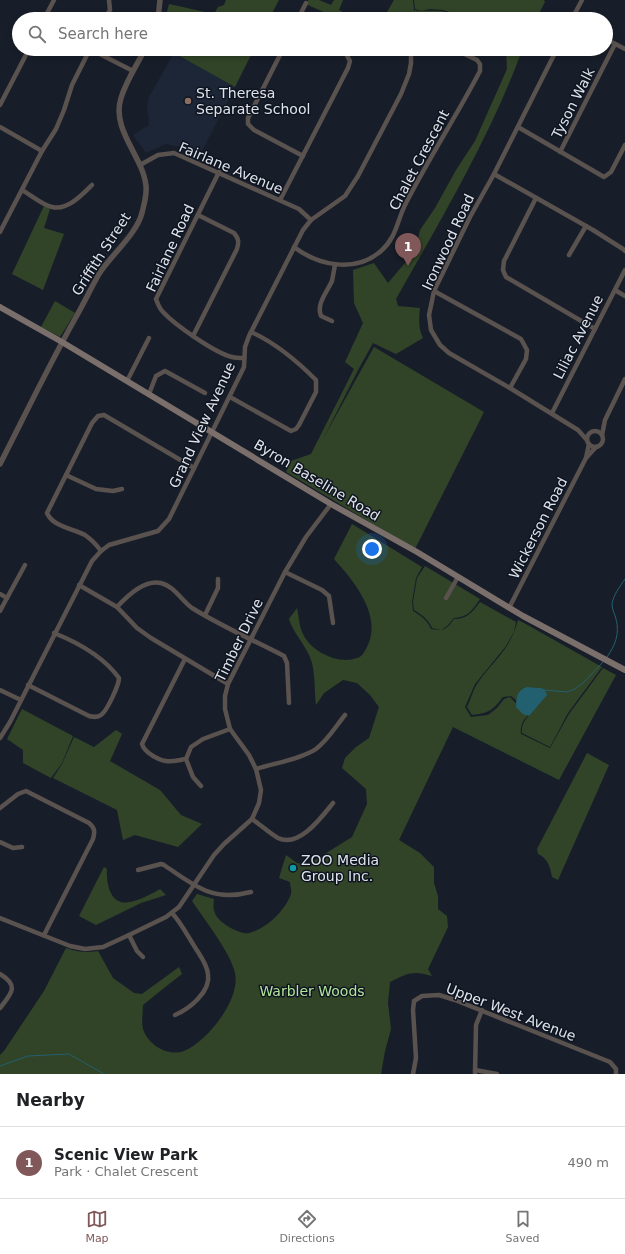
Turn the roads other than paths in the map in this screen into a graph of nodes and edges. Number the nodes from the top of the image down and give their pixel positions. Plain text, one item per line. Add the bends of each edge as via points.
1 (54, 0) edge
2 (109, 0) edge
3 (160, 0) edge
4 (582, 0) edge
5 (306, 2) dead end
6 (48, 12) edge
7 (108, 12) edge
8 (159, 12) edge
9 (301, 12) edge
10 (576, 12) edge
11 (615, 44) joint
12 (613, 48) edge
13 (625, 49) edge
14 (25, 56) edge
15 (86, 56) edge
16 (104, 56) edge
17 (141, 56) edge
18 (279, 56) edge
19 (347, 56) edge
20 (411, 56) edge
21 (469, 56) edge
22 (554, 56) edge
23 (609, 56) edge
24 (133, 71) junction
25 (0, 105) edge
26 (0, 127) edge
27 (518, 127) junction
28 (625, 145) edge
29 (42, 151) junction
30 (560, 152) junction
31 (624, 152) edge
32 (303, 156) junction
33 (140, 165) junction
34 (219, 172) junction
35 (494, 174) junction
36 (92, 185) dead end
37 (22, 190) junction
38 (536, 198) junction
39 (280, 200) junction
40 (198, 215) junction
41 (311, 220) junction
42 (586, 226) junction
43 (0, 232) edge
44 (294, 247) junction
45 (625, 252) edge
46 (569, 255) dead end
47 (335, 265) junction
48 (625, 270) edge
49 (615, 290) junction
50 (434, 291) junction
51 (625, 296) edge
52 (0, 307) edge
53 (332, 321) dead end
54 (595, 329) junction
55 (251, 332) junction
56 (193, 336) junction
57 (149, 338) dead end
58 (62, 342) junction
59 (244, 358) junction
60 (625, 379) edge
61 (127, 381) junction
62 (510, 388) junction
63 (205, 393) dead end
64 (149, 394) junction
65 (230, 397) junction
66 (552, 413) junction
67 (605, 420) junction
68 (578, 430) junction
69 (212, 432) junction
70 (593, 432) junction
71 (602, 435) junction
72 (588, 442) junction
73 (596, 447) junction
74 (586, 458) junction
75 (0, 464) edge
76 (194, 468) junction
77 (66, 475) junction
78 (122, 489) dead end
79 (331, 504) junction
80 (101, 551) junction
81 (25, 565) dead end
82 (285, 572) junction
83 (458, 577) junction
84 (218, 579) dead end
85 (79, 585) junction
86 (0, 594) edge
87 (7, 598) junction
88 (446, 598) dead end
89 (117, 607) junction
90 (509, 608) junction
91 (0, 611) edge
92 (205, 616) junction
93 (333, 623) dead end
94 (54, 633) junction
95 (251, 640) junction
96 (185, 659) junction
97 (625, 670) edge
98 (228, 684) junction
99 (28, 685) junction
100 (0, 690) edge
101 (20, 700) junction
102 (289, 703) dead end
103 (345, 715) dead end
104 (230, 729) junction
105 (0, 738) edge
106 (186, 759) junction
107 (256, 769) junction
108 (201, 786) dead end
109 (333, 804) dead end
110 (0, 808) edge
111 (252, 819) junction
112 (0, 842) edge
113 (22, 847) dead end
114 (138, 870) dead end
115 (194, 885) junction
116 (251, 892) dead end
117 (172, 913) junction
118 (0, 918) edge
119 (44, 935) junction
120 (129, 935) junction
121 (143, 957) dead end
122 (0, 974) edge
123 (0, 1008) edge
124 (482, 1010) junction
125 (175, 1015) dead end
126 (475, 1072) edge
127 (413, 1074) edge
128 (497, 1074) edge
129 (616, 1074) edge

1 - 6 street
2 - 7 street via 111,7
3 - 8 street
4 - 10 street
5 - 9 street
11 - 12 street, Tyson Walk
11 - 13 street
14 - 25 street
15 - 29 street via 72,85 56,129
16 - 24 street
17 - 24 street, Griffith Street
18 - 32 street via 248,118 248,124 254,130
19 - 32 street via 350,61 348,68
20 - 41 street, Grand View Avenue via 401,94 358,176 345,196
21 - 47 street, Chalet Crescent via 477,60 480,71 405,204 395,232 385,247 364,262
22 - 27 street, Ironwood Road
23 - 30 street, Tyson Walk
24 - 33 street, Griffith Street via 120,98 119,116 123,131
26 - 29 street
27 - 30 street
27 - 35 street, Ironwood Road
28 - 31 street
29 - 37 street
30 - 31 street via 604,177 611,172
32 - 39 street
33 - 34 street, Fairlane Avenue via 158,156 174,153
33 - 58 street, Griffith Street via 146,186 142,215 100,273
34 - 39 street, Fairlane Avenue
34 - 40 street, Fairlane Road
35 - 38 street
35 - 50 street, Ironwood Road
36 - 37 street via 63,207 53,207
37 - 43 street
38 - 42 street
38 - 54 street via 504,261 506,277
39 - 41 street, Fairlane Avenue via 299,209
40 - 56 street, Fairlane Road via 156,299 162,312
40 - 56 street via 234,233 238,243
41 - 44 street, Grand View Avenue
42 - 45 street
42 - 46 street
44 - 47 street, Chalet Crescent via 318,260
44 - 55 street, Grand View Avenue
47 - 53 street via 319,311 321,316
48 - 49 street, Liliac Avenue
49 - 51 street
49 - 54 street, Liliac Avenue
50 - 62 street, Ironwood Road via 429,315 431,330 440,344 449,353
50 - 62 street via 521,339 527,350 526,359
52 - 58 main road, Byron Baseline Road
54 - 66 street, Liliac Avenue
55 - 59 street, Grand View Avenue
55 - 65 street via 278,346 311,375 316,380 316,392 299,425 291,431
56 - 59 street, Fairlane Road via 225,355
57 - 61 street
58 - 61 main road, Byron Baseline Road
58 - 75 street, Griffith Street
59 - 65 street, Grand View Avenue via 244,367
60 - 67 street
61 - 64 main road, Byron Baseline Road
62 - 66 street, Ironwood Road
63 - 64 street via 165,371 156,376
64 - 69 main road, Byron Baseline Road
65 - 69 street, Grand View Avenue
66 - 68 street, Ironwood Road
67 - 70 street
67 - 71 street
68 - 70 street, Ironwood Road
68 - 72 street, Ironwood Road
69 - 76 street, Grand View Avenue
69 - 79 main road, Byron Baseline Road
70 - 71 street
70 - 72 street via 588,436
71 - 73 street via 602,443
72 - 73 street via 592,447
72 - 74 street, Wickerson Road
73 - 74 street, Wickerson Road
74 - 90 street, Wickerson Road
76 - 77 street via 104,415 98,416 92,423
76 - 80 street, Grand View Avenue via 169,519 158,531 109,545
77 - 78 street via 96,490
77 - 80 street via 47,513 49,519 84,535
79 - 82 street, Timber Drive via 306,537
79 - 83 main road, Byron Baseline Road
80 - 85 street, Grand View Avenue via 92,561
81 - 87 street
82 - 93 street via 329,596
82 - 95 street, Timber Drive
83 - 88 street
83 - 90 main road, Byron Baseline Road
84 - 92 street via 218,588
85 - 89 street
85 - 94 street, Grand View Avenue
86 - 87 street
87 - 91 street
89 - 92 street via 141,586 162,583
89 - 96 street via 137,628
90 - 97 main road, Byron Baseline Road
92 - 95 street
94 - 99 street, Grand View Avenue
94 - 99 street via 89,650 114,671 120,678 119,684 103,714 96,717 89,716
95 - 98 street, Timber Drive
95 - 102 street via 284,656 288,663
96 - 98 street
96 - 106 street via 142,744 143,749 149,754 165,761
98 - 104 street, Timber Drive via 226,709
99 - 101 street, Grand View Avenue
100 - 101 street
101 - 105 street, Grand View Avenue
103 - 107 street via 316,749 302,756
104 - 106 street via 197,743
104 - 107 street, Timber Drive
106 - 108 street via 193,777
107 - 111 street, Timber Drive via 260,790 259,803
109 - 111 street via 304,834 286,841 277,838
110 - 119 street via 26,791 94,827 93,839
111 - 115 street, Timber Drive via 214,855
112 - 113 street via 13,848
114 - 115 street via 157,864 164,865
115 - 116 street via 205,892 219,895 241,895
115 - 117 street, Timber Drive
117 - 120 street, Timber Drive
117 - 125 street via 180,922 209,976 206,988 197,1000
118 - 119 street, Timber Drive
119 - 120 street, Timber Drive via 70,946 85,949 103,947
120 - 121 street
122 - 123 street via 8,979 12,987 11,995
124 - 126 street via 476,1025
124 - 127 street, Upper West Avenue via 439,995 422,996 414,1001 416,1058
124 - 129 street, Upper West Avenue via 610,1062 616,1069
126 - 128 street

